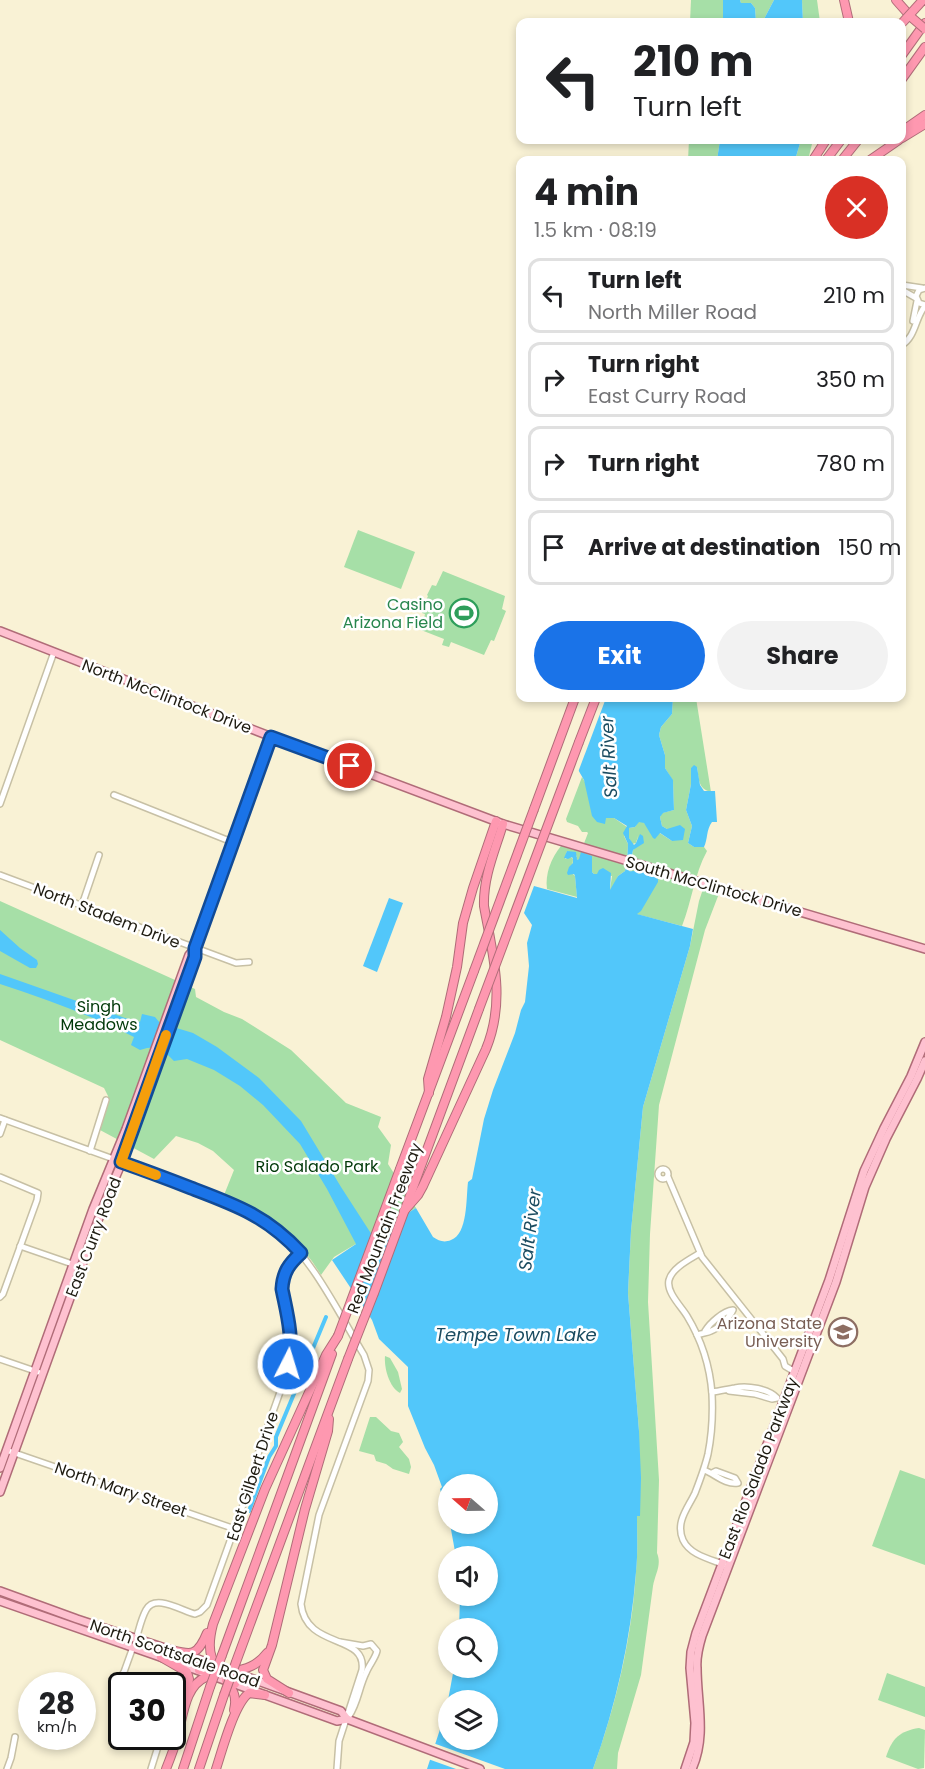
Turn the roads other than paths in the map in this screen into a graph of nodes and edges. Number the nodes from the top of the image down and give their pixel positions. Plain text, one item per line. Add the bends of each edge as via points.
1 (844, 0) edge
2 (896, 0) edge
3 (923, 0) edge
4 (848, 18) edge
5 (906, 19) edge
6 (925, 22) edge
7 (925, 29) edge
8 (925, 47) edge
9 (906, 49) edge
10 (906, 73) edge
11 (925, 115) edge
12 (925, 124) edge
13 (906, 128) edge
14 (906, 135) edge
15 (838, 144) edge
16 (855, 144) edge
17 (886, 144) edge
18 (893, 144) edge
19 (828, 156) edge
20 (845, 156) edge
21 (870, 156) edge
22 (876, 156) edge
23 (906, 285) edge
24 (924, 287) edge
25 (906, 293) edge
26 (917, 300) junction
27 (925, 306) edge
28 (913, 328) junction
29 (906, 343) edge
30 (0, 631) edge
31 (54, 652) junction
32 (574, 702) edge
33 (594, 702) edge
34 (271, 737) junction
35 (114, 795) dead end
36 (0, 804) edge
37 (500, 823) junction
38 (232, 842) junction
39 (99, 855) dead end
40 (0, 875) edge
41 (82, 905) junction
42 (195, 948) junction
43 (925, 949) edge
44 (249, 962) dead end
45 (925, 1042) edge
46 (925, 1061) edge
47 (429, 1093) junction
48 (106, 1100) dead end
49 (3, 1119) edge
50 (0, 1134) edge
51 (90, 1151) junction
52 (117, 1161) junction
53 (0, 1177) edge
54 (668, 1177) dead end
55 (404, 1211) junction
56 (20, 1246) junction
57 (301, 1253) junction
58 (700, 1253) junction
59 (77, 1266) junction
60 (0, 1298) edge
61 (740, 1305) junction
62 (697, 1335) junction
63 (338, 1336) junction
64 (0, 1359) edge
65 (39, 1372) junction
66 (795, 1372) junction
67 (712, 1392) junction
68 (784, 1401) junction
69 (330, 1408) junction
70 (10, 1451) junction
71 (0, 1468) edge
72 (704, 1470) junction
73 (2, 1479) edge
74 (751, 1488) junction
75 (0, 1492) edge
76 (235, 1529) junction
77 (726, 1565) junction
78 (0, 1592) edge
79 (0, 1601) edge
80 (213, 1624) junction
81 (97, 1635) junction
82 (273, 1638) junction
83 (136, 1639) junction
84 (340, 1642) junction
85 (363, 1646) junction
86 (133, 1647) junction
87 (162, 1647) junction
88 (361, 1656) junction
89 (161, 1657) junction
90 (374, 1659) junction
91 (199, 1670) joint
92 (124, 1672) edge
93 (220, 1672) junction
94 (243, 1676) joint
95 (236, 1684) joint
96 (289, 1693) junction
97 (265, 1695) junction
98 (187, 1701) junction
99 (347, 1719) junction
100 (231, 1724) junction
101 (15, 1737) dead end
102 (157, 1750) edge
103 (7, 1769) edge
104 (151, 1769) edge
105 (166, 1769) edge
106 (183, 1769) edge
107 (199, 1769) edge
108 (216, 1769) edge
109 (338, 1769) edge
110 (480, 1769) edge
111 (685, 1769) edge
112 (693, 1769) edge

1 - 4 highway
2 - 7 highway, bridge
3 - 5 highway, bridge
6 - 9 highway
8 - 10 highway
11 - 13 highway
12 - 14 highway
15 - 19 highway
16 - 20 highway
17 - 21 highway
18 - 22 highway
23 - 24 street
24 - 26 street via 917,292
25 - 26 street
26 - 27 street
26 - 28 street
27 - 28 street
28 - 29 street
30 - 31 main road, North McClintock Drive
31 - 34 main road, North McClintock Drive
31 - 36 street
32 - 47 highway, Red Mountain Freeway, bridge
33 - 55 highway, Red Mountain Freeway, bridge
34 - 37 main road, North McClintock Drive
34 - 38 main road, East Curry Road
35 - 38 street
37 - 43 main road, South McClintock Drive, bridge
37 - 47 highway via 463,923 446,1017 428,1079
37 - 55 highway via 483,894 498,990 494,1027 418,1195
38 - 42 main road, East Curry Road
39 - 41 street
40 - 41 street, North Stadem Drive
41 - 42 street, North Stadem Drive
42 - 44 street, North Stadem Drive via 236,963
42 - 52 main road, East Curry Road via 195,957
45 - 66 main road, East Rio Salado Parkway via 864,1171
46 - 68 main road, East Rio Salado Parkway via 868,1180 842,1266
47 - 63 highway, Red Mountain Freeway, bridge
48 - 51 street
49 - 50 street
49 - 51 street
51 - 52 street
52 - 57 street via 248,1210 277,1229
52 - 59 main road, East Curry Road via 98,1196
53 - 56 street via 38,1192
54 - 58 street
55 - 69 highway, Red Mountain Freeway, bridge
56 - 59 street
56 - 60 street
57 - 76 street, East Gilbert Drive via 289,1264 282,1281 291,1337 285,1378
57 - 84 street via 368,1363 368,1381 319,1515 302,1594 302,1610 309,1626
58 - 61 street
58 - 62 street via 673,1272 669,1284
59 - 65 main road, East Curry Road
61 - 62 street
61 - 66 street via 786,1366
62 - 67 street
63 - 80 highway via 265,1490
63 - 106 highway, Red Mountain Freeway, bridge
64 - 65 street
65 - 70 main road, East Curry Road
66 - 68 main road, East Rio Salado Parkway
67 - 68 street via 755,1394
67 - 72 street via 711,1432
68 - 74 main road, East Rio Salado Parkway
68 - 77 main road, East Rio Salado Parkway
69 - 82 highway via 328,1431 304,1509
69 - 107 highway, Red Mountain Freeway, bridge
70 - 71 main road, East Curry Road
70 - 73 main road, East Curry Road
70 - 76 street, North Mary Street
72 - 74 street
72 - 77 street via 682,1517 681,1533 693,1552
73 - 75 main road, East Curry Road
74 - 77 main road, East Rio Salado Parkway
76 - 83 street, East Gilbert Drive via 204,1609 195,1614 154,1603 146,1611
77 - 111 main road, East Rio Salado Parkway via 696,1633 690,1659 694,1742
77 - 112 main road, East Rio Salado Parkway via 699,1649 700,1740
78 - 83 main road, North Scottsdale Road
79 - 81 main road, North Scottsdale Road
80 - 87 highway via 197,1651 188,1653
80 - 93 highway via 208,1646
81 - 83 main road via 132,1642
81 - 86 main road, North Scottsdale Road
82 - 93 highway via 259,1662
82 - 96 highway via 264,1674
83 - 87 main road, North Scottsdale Road
84 - 85 street
84 - 88 street
85 - 88 street
85 - 90 street via 374,1646
86 - 87 main road
86 - 89 main road, North Scottsdale Road
86 - 92 street
87 - 93 main road, North Scottsdale Road
88 - 90 street via 367,1661
88 - 99 street via 362,1670
89 - 91 main road, North Scottsdale Road
89 - 98 highway via 187,1672
90 - 99 street
91 - 93 highway
93 - 94 highway
93 - 95 highway
93 - 98 highway via 196,1684
93 - 100 highway via 236,1699
94 - 96 main road, North Scottsdale Road
95 - 97 main road, North Scottsdale Road
96 - 99 main road, North Scottsdale Road via 341,1711
97 - 99 main road, North Scottsdale Road via 337,1721
97 - 100 highway via 246,1695
98 - 105 highway
99 - 109 street via 339,1741
99 - 110 main road, North Scottsdale Road
100 - 108 highway
101 - 103 street
102 - 104 street

